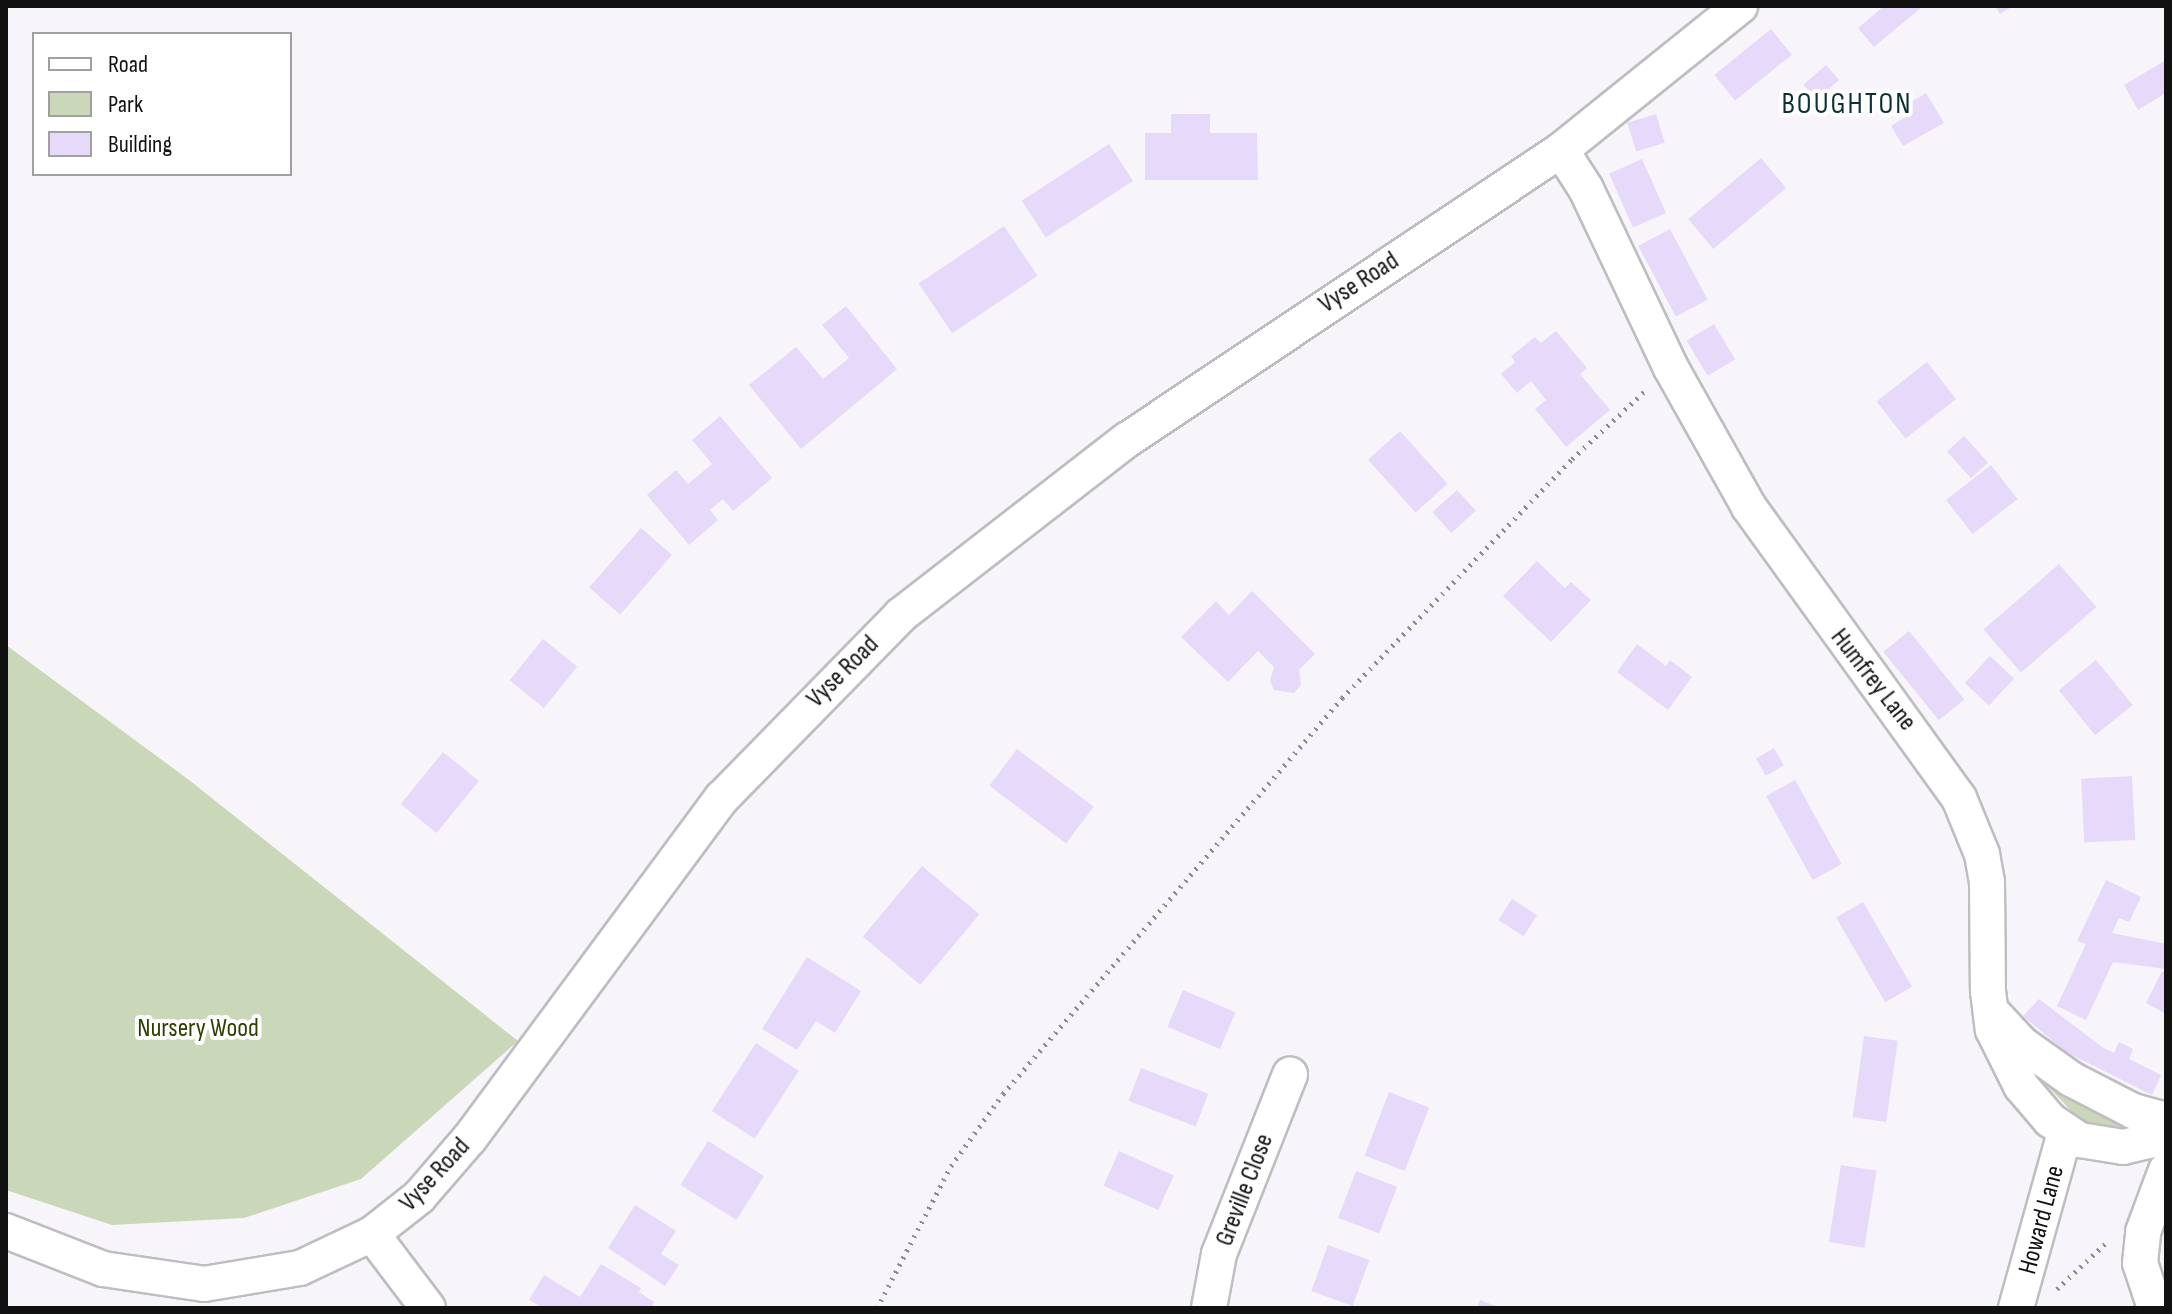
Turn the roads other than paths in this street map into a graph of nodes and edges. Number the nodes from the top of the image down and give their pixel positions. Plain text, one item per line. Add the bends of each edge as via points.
1 (1740, 6) edge
2 (1561, 150) junction
3 (1989, 1008) junction
4 (1290, 1075) dead end
5 (2166, 1120) edge
6 (2065, 1132) junction
7 (2166, 1137) edge
8 (2166, 1170) edge
9 (6, 1231) edge
10 (372, 1234) junction
11 (2032, 1304) edge
12 (428, 1308) edge
13 (1209, 1308) edge
14 (2155, 1308) edge

1 - 2 street, Vyse Road
2 - 3 street, Humfrey Lane via 1586,189 1671,368 1783,560 1959,798 1982,854 1987,882
2 - 10 street, Vyse Road via 1127,440 901,615 722,798 470,1138 419,1197
3 - 5 street via 2022,1044 2071,1079 2133,1111
3 - 6 street, Humfrey Lane via 2000,1048 2021,1086
4 - 13 street, Greville Close via 1219,1254
6 - 7 street, Humfrey Lane via 2101,1146 2142,1145
6 - 11 street, Howard Lane
8 - 14 street via 2143,1232 2140,1263
9 - 10 street, Vyse Road via 103,1269 204,1284 300,1268
10 - 12 street

